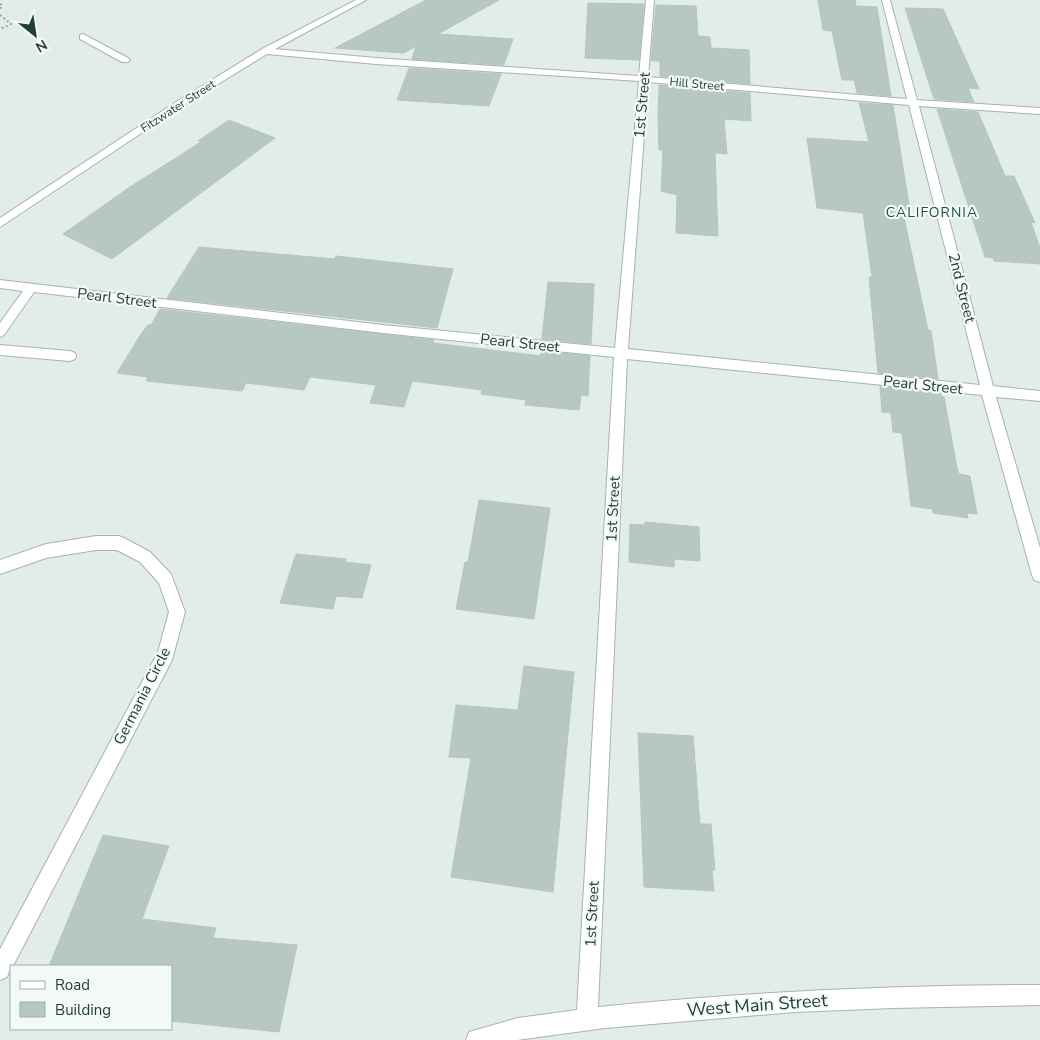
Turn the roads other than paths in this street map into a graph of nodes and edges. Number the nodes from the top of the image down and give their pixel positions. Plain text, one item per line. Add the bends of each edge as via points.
1 (362, 0) edge
2 (650, 0) edge
3 (886, 0) edge
4 (83, 37) dead end
5 (264, 51) junction
6 (125, 60) dead end
7 (644, 79) junction
8 (914, 104) junction
9 (1040, 111) edge
10 (0, 223) edge
11 (0, 284) edge
12 (31, 288) junction
13 (0, 332) edge
14 (0, 350) edge
15 (621, 353) junction
16 (70, 356) dead end
17 (988, 391) junction
18 (1040, 396) edge
19 (0, 567) edge
20 (1040, 575) edge
21 (0, 970) edge
22 (1040, 995) edge
23 (587, 1019) junction
24 (477, 1040) edge

1 - 5 street, Fitzwater Street
2 - 7 street, 1st Street
3 - 8 street, 2nd Street
4 - 6 street
5 - 7 street, Hill Street
5 - 10 street, Fitzwater Street
7 - 8 street, Hill Street
7 - 15 street, 1st Street
8 - 9 street, Hill Street
8 - 17 street, 2nd Street
11 - 12 street, Pearl Street
12 - 13 street
12 - 15 street, Pearl Street
14 - 16 street
15 - 17 street, Pearl Street
15 - 23 street, 1st Street
17 - 18 street, Pearl Street
17 - 20 street, 2nd Street
19 - 21 street, Germania Circle via 46,551 96,543 119,543 145,557 165,579 177,612 166,654
22 - 23 street, West Main Street via 739,1004
23 - 24 street, West Main Street via 500,1032

